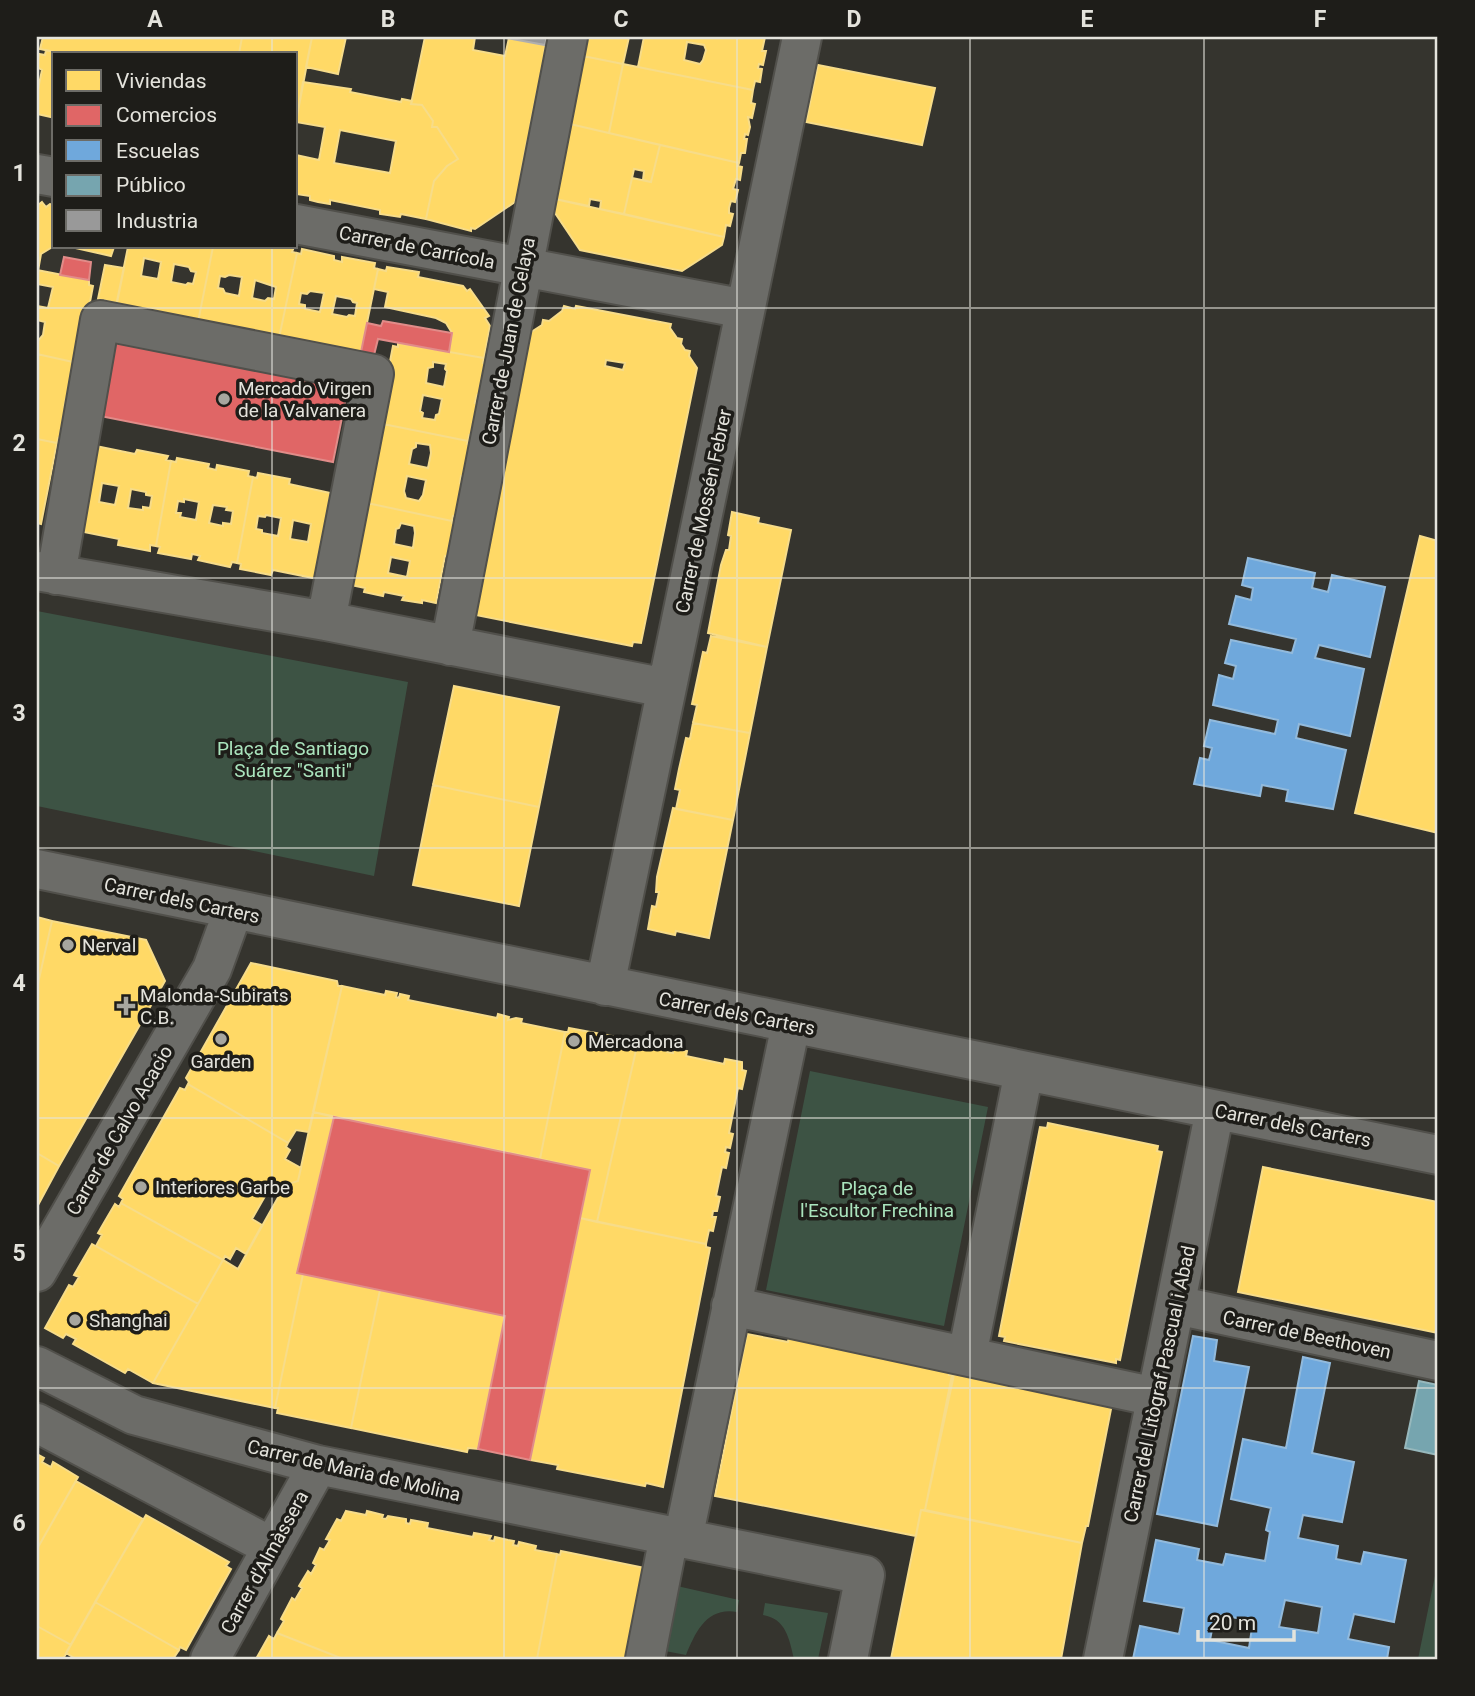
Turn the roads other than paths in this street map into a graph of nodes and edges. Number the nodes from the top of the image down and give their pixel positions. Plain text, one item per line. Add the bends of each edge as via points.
1 (568, 37) edge
2 (802, 37) edge
3 (298, 224) edge
4 (522, 268) junction
5 (745, 309) junction
6 (46, 573) edge
7 (326, 621) junction
8 (450, 646) junction
9 (666, 688) junction
10 (37, 869) edge
11 (233, 911) junction
12 (605, 986) junction
13 (791, 1024) junction
14 (1024, 1071) junction
15 (1215, 1110) junction
16 (1438, 1155) edge
17 (37, 1272) edge
18 (1176, 1305) junction
19 (732, 1307) junction
20 (967, 1356) junction
21 (1438, 1361) edge
22 (37, 1366) edge
23 (1156, 1397) junction
24 (37, 1423) edge
25 (318, 1465) junction
26 (676, 1538) junction
27 (272, 1547) junction
28 (210, 1659) edge
29 (645, 1659) edge
30 (848, 1659) edge
31 (1103, 1659) edge

1 - 4 street, Carrer de Juan de Celaya
2 - 5 street, Carrer de Mossén Febrer
3 - 4 street, Carrer de Carrícola
4 - 5 street, Carrer de Carrícola
4 - 8 street, Carrer de Juan de Celaya
5 - 9 street, Carrer de Mossén Febrer
6 - 7 street
6 - 7 street via 100,320 374,374
7 - 8 street
8 - 9 street
9 - 12 street, Carrer de Mossén Febrer
10 - 11 street, Carrer dels Carters
11 - 12 street, Carrer dels Carters
11 - 17 street, Carrer de Calvo Acacio via 212,969
12 - 13 street, Carrer dels Carters
13 - 14 street, Carrer dels Carters
13 - 19 street
14 - 15 street, Carrer dels Carters
14 - 20 street
15 - 16 street, Carrer dels Carters
15 - 18 street, Carrer del Litògraf Pascual i Abad
18 - 21 street, Carrer de Beethoven
18 - 23 street, Carrer del Litògraf Pascual i Abad
19 - 20 street
19 - 26 street
20 - 23 street
22 - 25 street, Carrer de Maria de Molina via 134,1415
23 - 31 street, Carrer del Litògraf Pascual i Abad
24 - 27 street
25 - 26 street, Carrer de Maria de Molina
25 - 27 street, Carrer d'Almàssera
26 - 29 street
26 - 30 street via 864,1575
27 - 28 street, Carrer d'Almàssera

